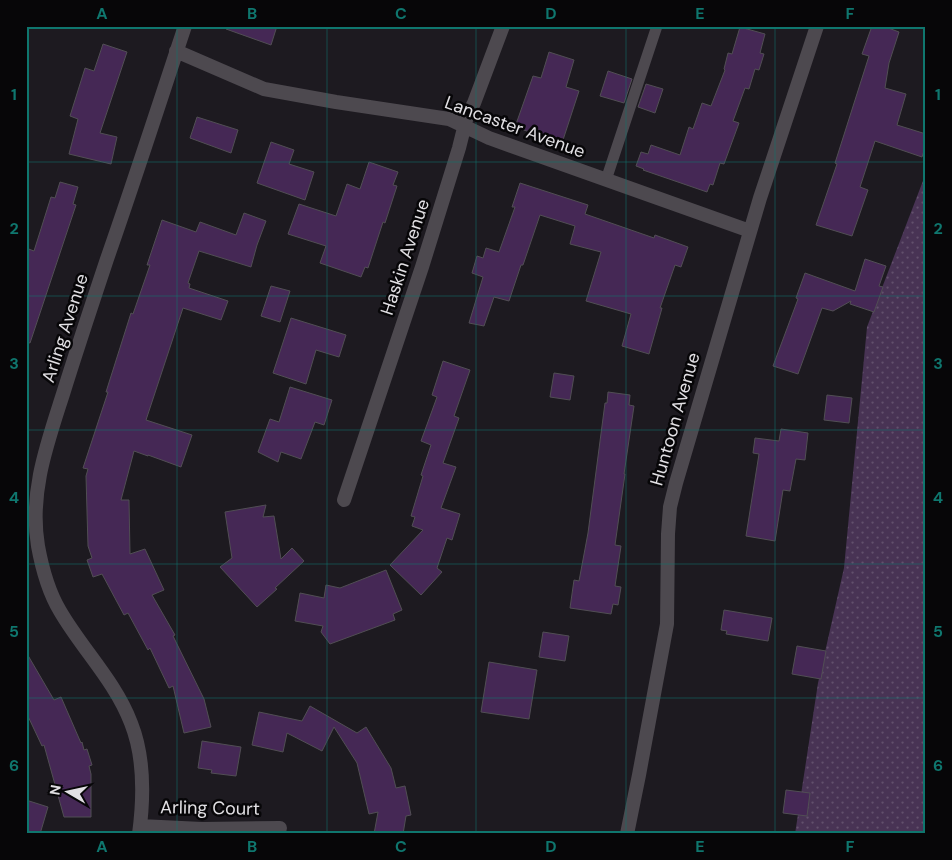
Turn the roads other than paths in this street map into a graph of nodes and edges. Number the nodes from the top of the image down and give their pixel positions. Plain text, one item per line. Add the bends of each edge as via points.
1 (185, 26) edge
2 (503, 26) edge
3 (656, 26) edge
4 (817, 26) edge
5 (176, 51) junction
6 (464, 126) junction
7 (606, 180) junction
8 (750, 231) junction
9 (344, 500) dead end
10 (280, 828) dead end
11 (140, 830) edge
12 (626, 834) edge

1 - 5 street, Arling Avenue
2 - 6 street, Haskin Avenue
3 - 7 lane
4 - 8 street, Huntoon Avenue
5 - 6 street, Lancaster Avenue via 264,88 449,119
5 - 11 street, Arling Avenue via 83,330 42,463 36,496 38,544 49,589 59,610 120,699 137,740 142,763
6 - 7 street, Lancaster Avenue
6 - 9 street, Haskin Avenue via 422,266
7 - 8 street, Lancaster Avenue
8 - 12 street, Huntoon Avenue via 672,499 668,534 667,624
10 - 11 street, Arling Court

